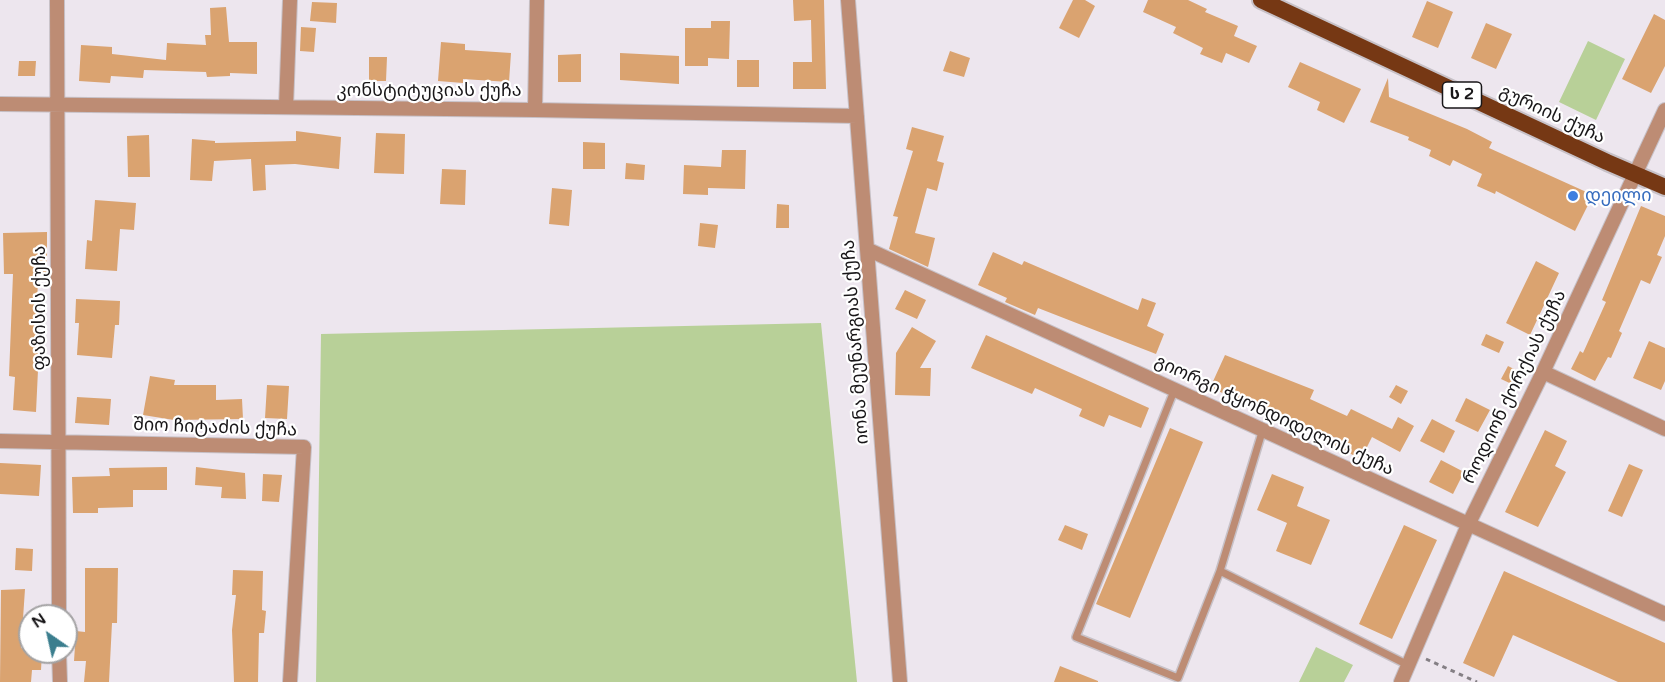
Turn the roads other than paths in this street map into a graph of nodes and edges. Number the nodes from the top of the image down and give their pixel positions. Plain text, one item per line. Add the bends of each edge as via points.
1 (57, 0) edge
2 (290, 0) edge
3 (537, 0) edge
4 (848, 0) edge
5 (1261, 0) edge
6 (0, 104) edge
7 (58, 105) junction
8 (286, 107) junction
9 (535, 110) junction
10 (1665, 110) edge
11 (857, 116) junction
12 (1635, 173) junction
13 (1665, 187) edge
14 (868, 249) junction
15 (1543, 372) junction
16 (1174, 391) junction
17 (1263, 429) junction
18 (1665, 429) edge
19 (0, 441) edge
20 (58, 441) junction
21 (1468, 525) junction
22 (1220, 571) junction
23 (59, 604) edge
24 (1665, 614) edge
25 (1411, 659) junction
26 (59, 664) edge
27 (60, 682) edge
28 (290, 682) edge
29 (900, 682) edge
30 (1401, 682) edge

1 - 7 street, ფაზისის ქუჩა
2 - 8 street
3 - 9 street
4 - 11 street, იონა მეუნარგიას ქუჩა
5 - 12 highway, გურიის ქუჩა / ს 2
6 - 7 street, კონსტიტუციას ქუჩა
7 - 8 street, კონსტიტუციას ქუჩა
7 - 20 street, ფაზისის ქუჩა
8 - 9 street, კონსტიტუციას ქუჩა
9 - 11 street, კონსტიტუციას ქუჩა
10 - 12 street, როდიონ ქორქიას ქუჩა
11 - 14 street, იონა მეუნარგიას ქუჩა
12 - 13 highway, გურიის ქუჩა / ს 2
12 - 15 street, როდიონ ქორქიას ქუჩა
14 - 16 street, გიორგი ჭყონდიდელის ქუჩა
14 - 29 street, იონა მეუნარგიას ქუჩა
15 - 18 street
15 - 21 street, როდიონ ქორქიას ქუჩა
16 - 17 street, გიორგი ჭყონდიდელის ქუჩა
16 - 22 lane via 1076,637 1178,678
17 - 21 street, გიორგი ჭყონდიდელის ქუჩა
17 - 22 lane
19 - 20 street, შიო ჩიტაძის ქუჩა
20 - 23 street, ფაზისის ქუჩა
20 - 28 street, შიო ჩიტაძის ქუჩა via 304,447
21 - 24 street, გიორგი ჭყონდიდელის ქუჩა
21 - 25 street, როდიონ ქორქიას ქუჩა
22 - 25 lane
25 - 30 street, როდიონ ქორქიას ქუჩა
26 - 27 street

